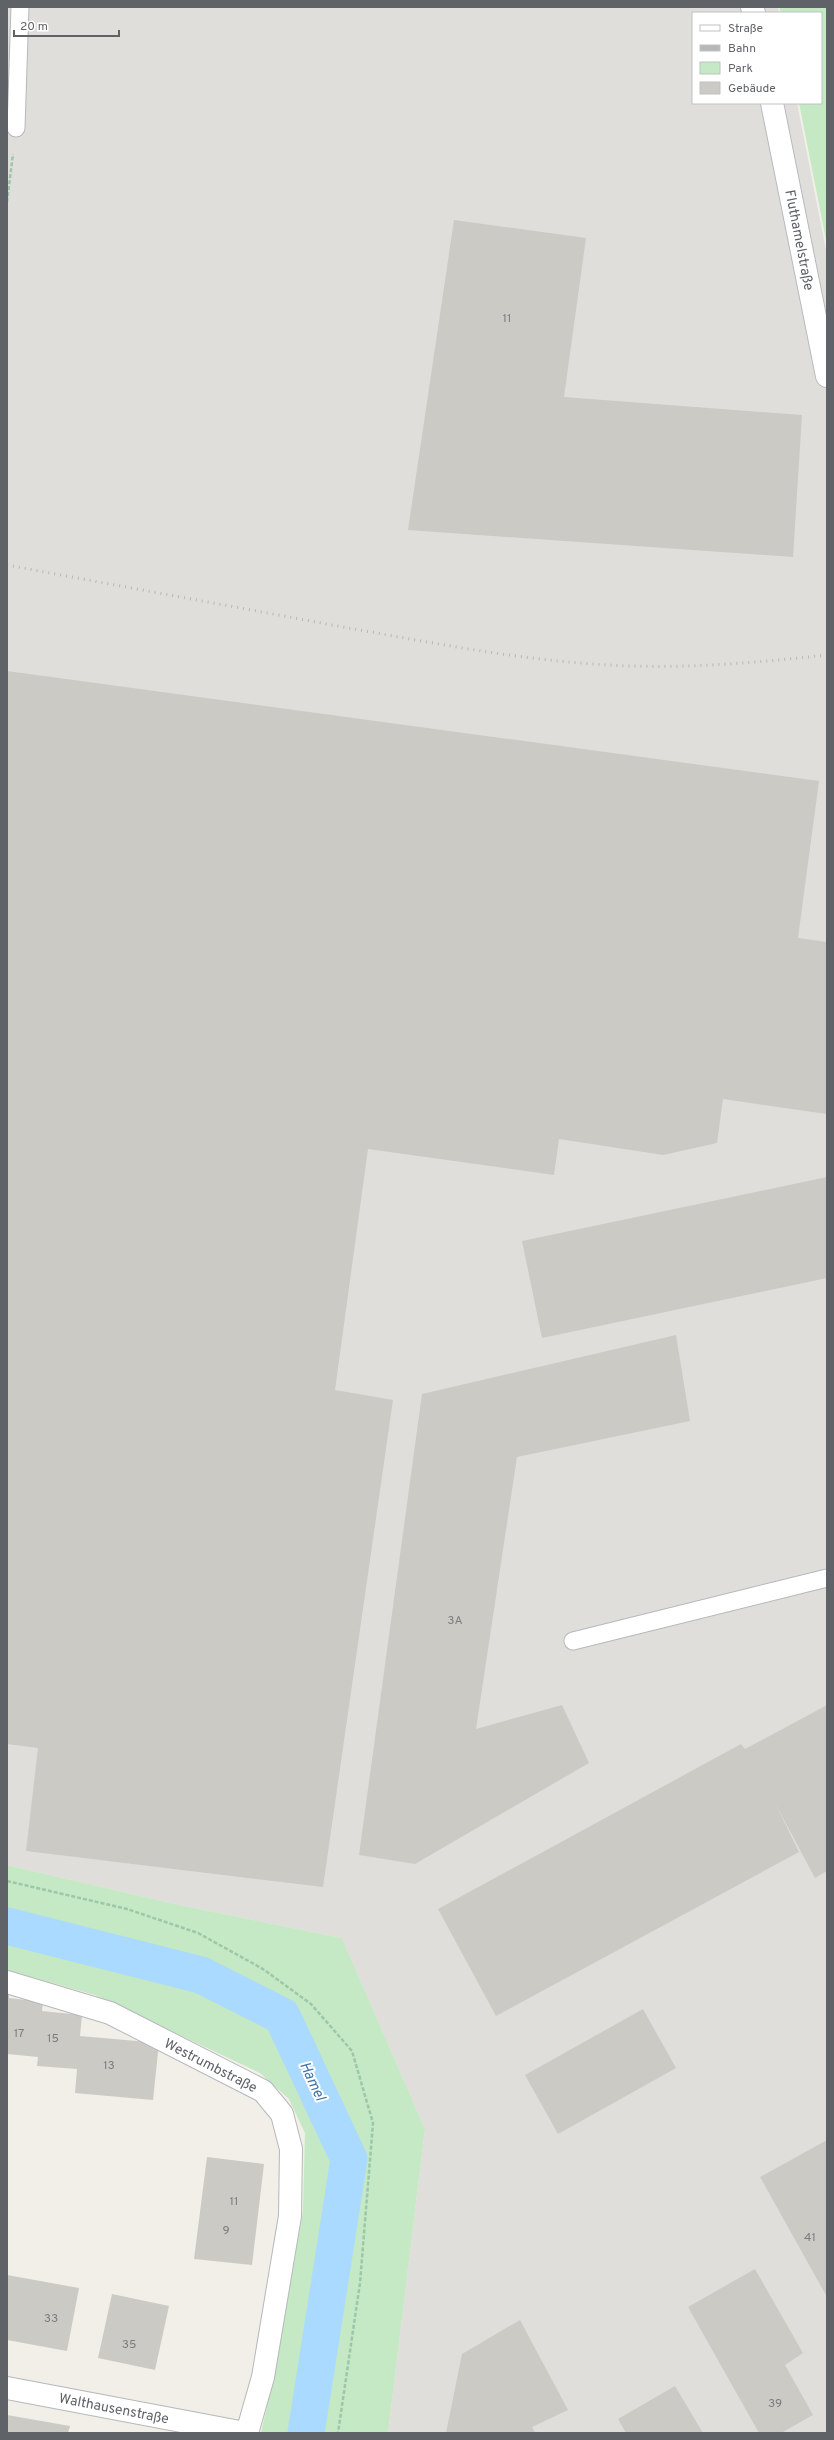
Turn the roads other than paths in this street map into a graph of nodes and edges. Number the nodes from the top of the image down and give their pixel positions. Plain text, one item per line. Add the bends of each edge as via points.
1 (20, 7) edge
2 (772, 104) edge
3 (16, 128) road end
4 (827, 376) edge
5 (827, 1578) edge
6 (573, 1641) dead end
7 (7, 1982) edge
8 (7, 2388) edge
9 (246, 2433) edge

1 - 3 lane
2 - 4 street, Fluthamelstraße
5 - 6 lane
7 - 9 street, Westrumbstraße via 110,2014 263,2091 282,2114 291,2149 290,2216 263,2377
8 - 9 street, Walthausenstraße

